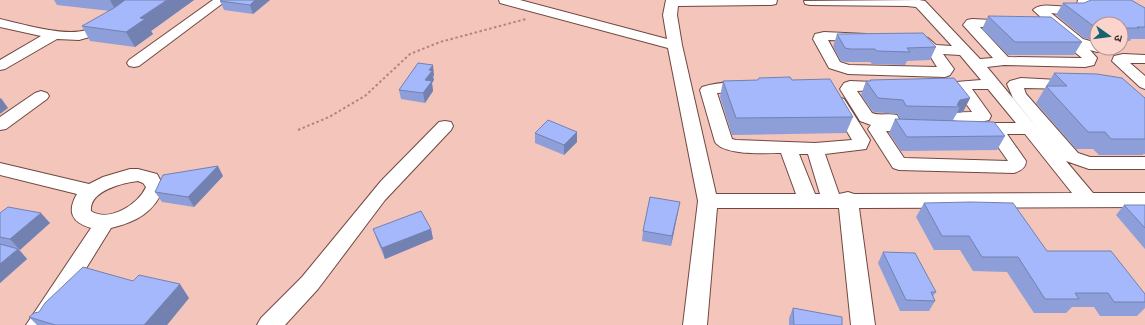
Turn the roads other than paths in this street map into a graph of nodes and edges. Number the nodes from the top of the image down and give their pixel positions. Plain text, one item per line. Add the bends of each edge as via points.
1 (142, 0) edge
2 (221, 0) edge
3 (505, 0) edge
4 (853, 0) edge
5 (1087, 0) edge
6 (672, 1) edge
7 (771, 1) dead end
8 (810, 1) dead end
9 (0, 24) edge
10 (55, 34) junction
11 (877, 37) edge
12 (899, 38) edge
13 (675, 45) junction
14 (1089, 45) edge
15 (932, 49) junction
16 (1129, 49) edge
17 (1145, 49) edge
18 (964, 51) junction
19 (1145, 59) edge
20 (1004, 61) junction
21 (134, 63) dead end
22 (976, 64) junction
23 (0, 66) edge
24 (992, 84) junction
25 (1089, 84) edge
26 (1145, 84) edge
27 (960, 85) junction
28 (761, 87) edge
29 (831, 90) edge
30 (41, 96) dead end
31 (0, 125) edge
32 (445, 126) dead end
33 (994, 128) junction
34 (1029, 129) junction
35 (788, 148) junction
36 (815, 149) junction
37 (1145, 164) edge
38 (0, 168) edge
39 (93, 191) junction
40 (808, 200) junction
41 (840, 200) junction
42 (1088, 200) junction
43 (1145, 200) edge
44 (708, 201) junction
45 (105, 222) junction
46 (38, 325) edge
47 (269, 325) edge
48 (695, 325) edge
49 (864, 325) edge

1 - 10 street via 87,34
2 - 21 street
3 - 13 street
4 - 8 street
4 - 18 street via 920,4
5 - 14 street via 1081,9 1040,10 1078,42
6 - 7 street
6 - 13 street via 670,15
9 - 10 street
10 - 23 street
11 - 15 street via 824,36 820,40 834,65 848,69 945,72 946,69
12 - 15 street via 919,39
13 - 44 street
15 - 18 street
16 - 17 street
18 - 22 street
19 - 26 street via 1119,59
20 - 20 street via 970,25 1047,24 1090,58 1085,63
20 - 22 street
22 - 24 street
24 - 27 street
24 - 34 street
25 - 37 street via 1015,84 1019,95 1072,157 1089,163
27 - 27 street via 982,114 981,117 869,119 848,89 850,86
28 - 35 street via 708,90 724,142 733,146
29 - 36 street via 862,143
30 - 31 street
32 - 47 street via 370,206 291,306
33 - 33 street via 880,126 876,129 899,164 1014,167 1017,161
33 - 34 street
34 - 42 street
35 - 36 street
35 - 40 street
36 - 41 street
38 - 39 street
39 - 45 street via 83,201 82,215 91,221
39 - 45 street via 112,180 132,175 147,177 154,184 153,195 146,204 122,218
40 - 41 street
40 - 44 street
41 - 42 street
41 - 49 street
42 - 43 street
44 - 48 street
45 - 46 street

